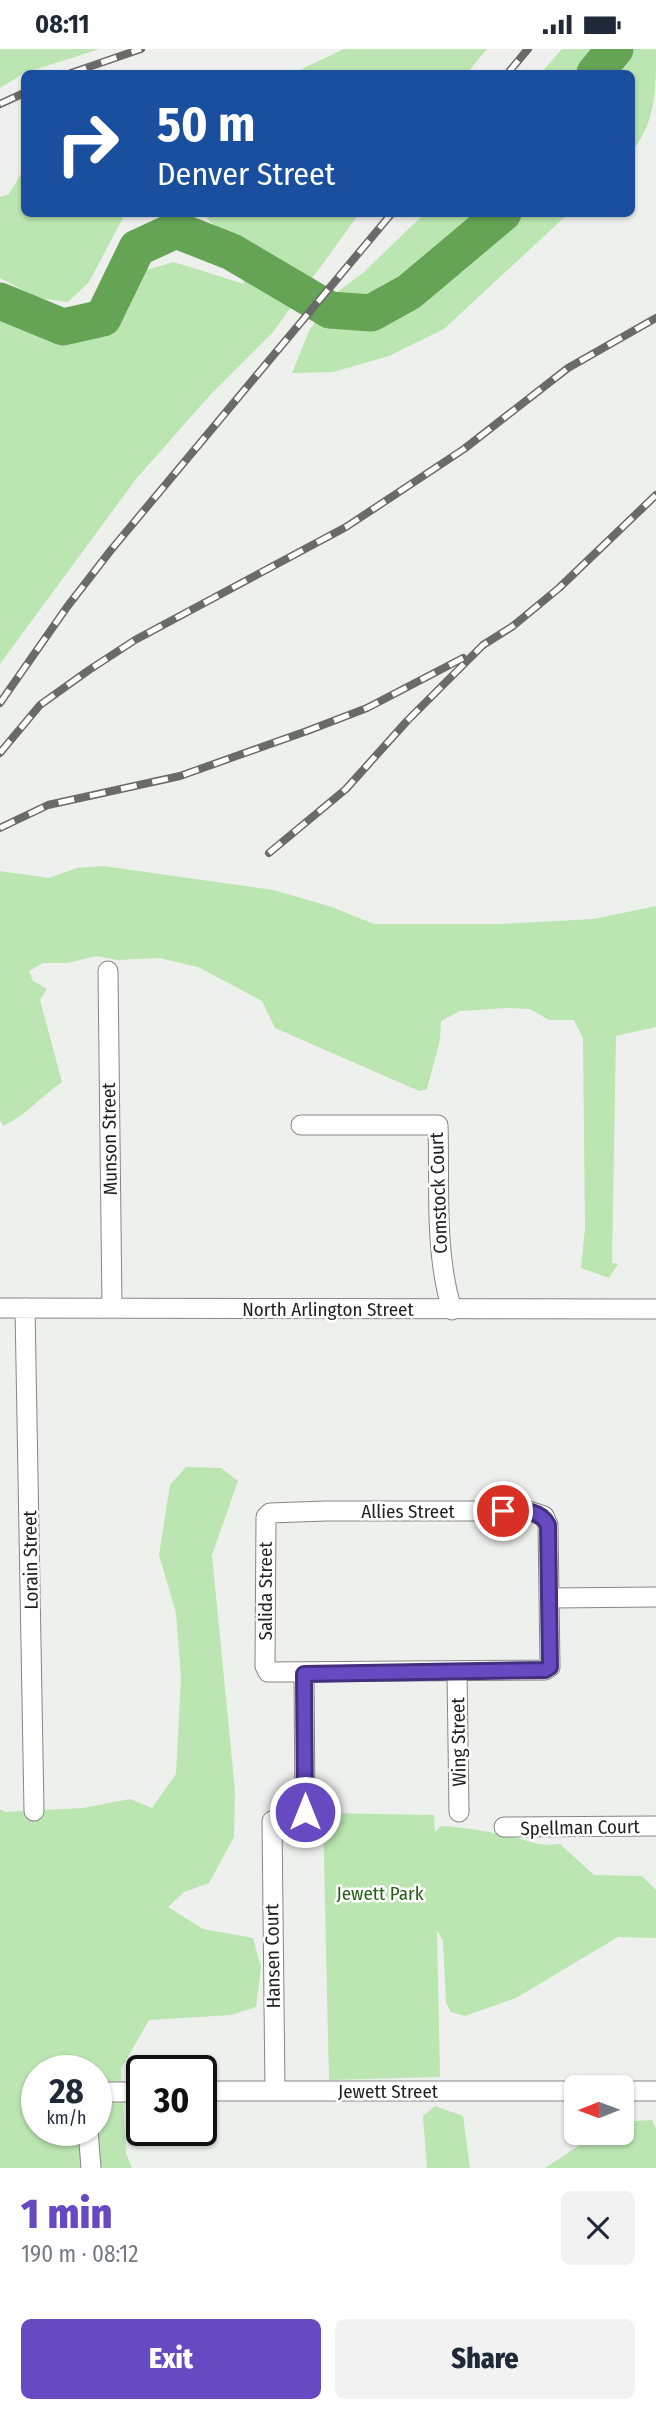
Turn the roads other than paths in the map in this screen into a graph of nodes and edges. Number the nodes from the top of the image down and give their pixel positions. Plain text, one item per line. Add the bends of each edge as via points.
1 (108, 971) dead end
2 (302, 1125) dead end
3 (0, 1308) edge
4 (25, 1308) junction
5 (112, 1308) junction
6 (656, 1308) edge
7 (452, 1310) junction
8 (271, 1513) joint
9 (656, 1597) edge
10 (552, 1598) junction
11 (457, 1672) junction
12 (304, 1674) junction
13 (34, 1811) dead end
14 (305, 1812) dead end
15 (459, 1812) dead end
16 (272, 1821) dead end
17 (656, 1826) edge
18 (504, 1827) dead end
19 (217, 2091) edge
20 (275, 2091) junction
21 (564, 2091) edge
22 (634, 2091) edge
23 (656, 2091) edge
24 (89, 2146) edge
25 (91, 2168) edge

1 - 5 street, Munson Street
2 - 7 street, Comstock Court via 438,1125 439,1244
3 - 4 street, North Arlington Street
4 - 5 street, North Arlington Street
4 - 13 street, Lorain Street
5 - 7 street, North Arlington Street
6 - 7 street, North Arlington Street
8 - 10 street, Allies Street via 529,1511 544,1516 548,1525
8 - 12 street, Salida Street via 266,1517 265,1666 268,1672
9 - 10 street
10 - 11 street via 550,1667
11 - 12 street
11 - 15 street, Wing Street
12 - 14 street
16 - 20 street, Hansen Court
17 - 18 street, Spellman Court
19 - 20 street, Jewett Street
20 - 21 street, Jewett Street
22 - 23 street
24 - 25 street

